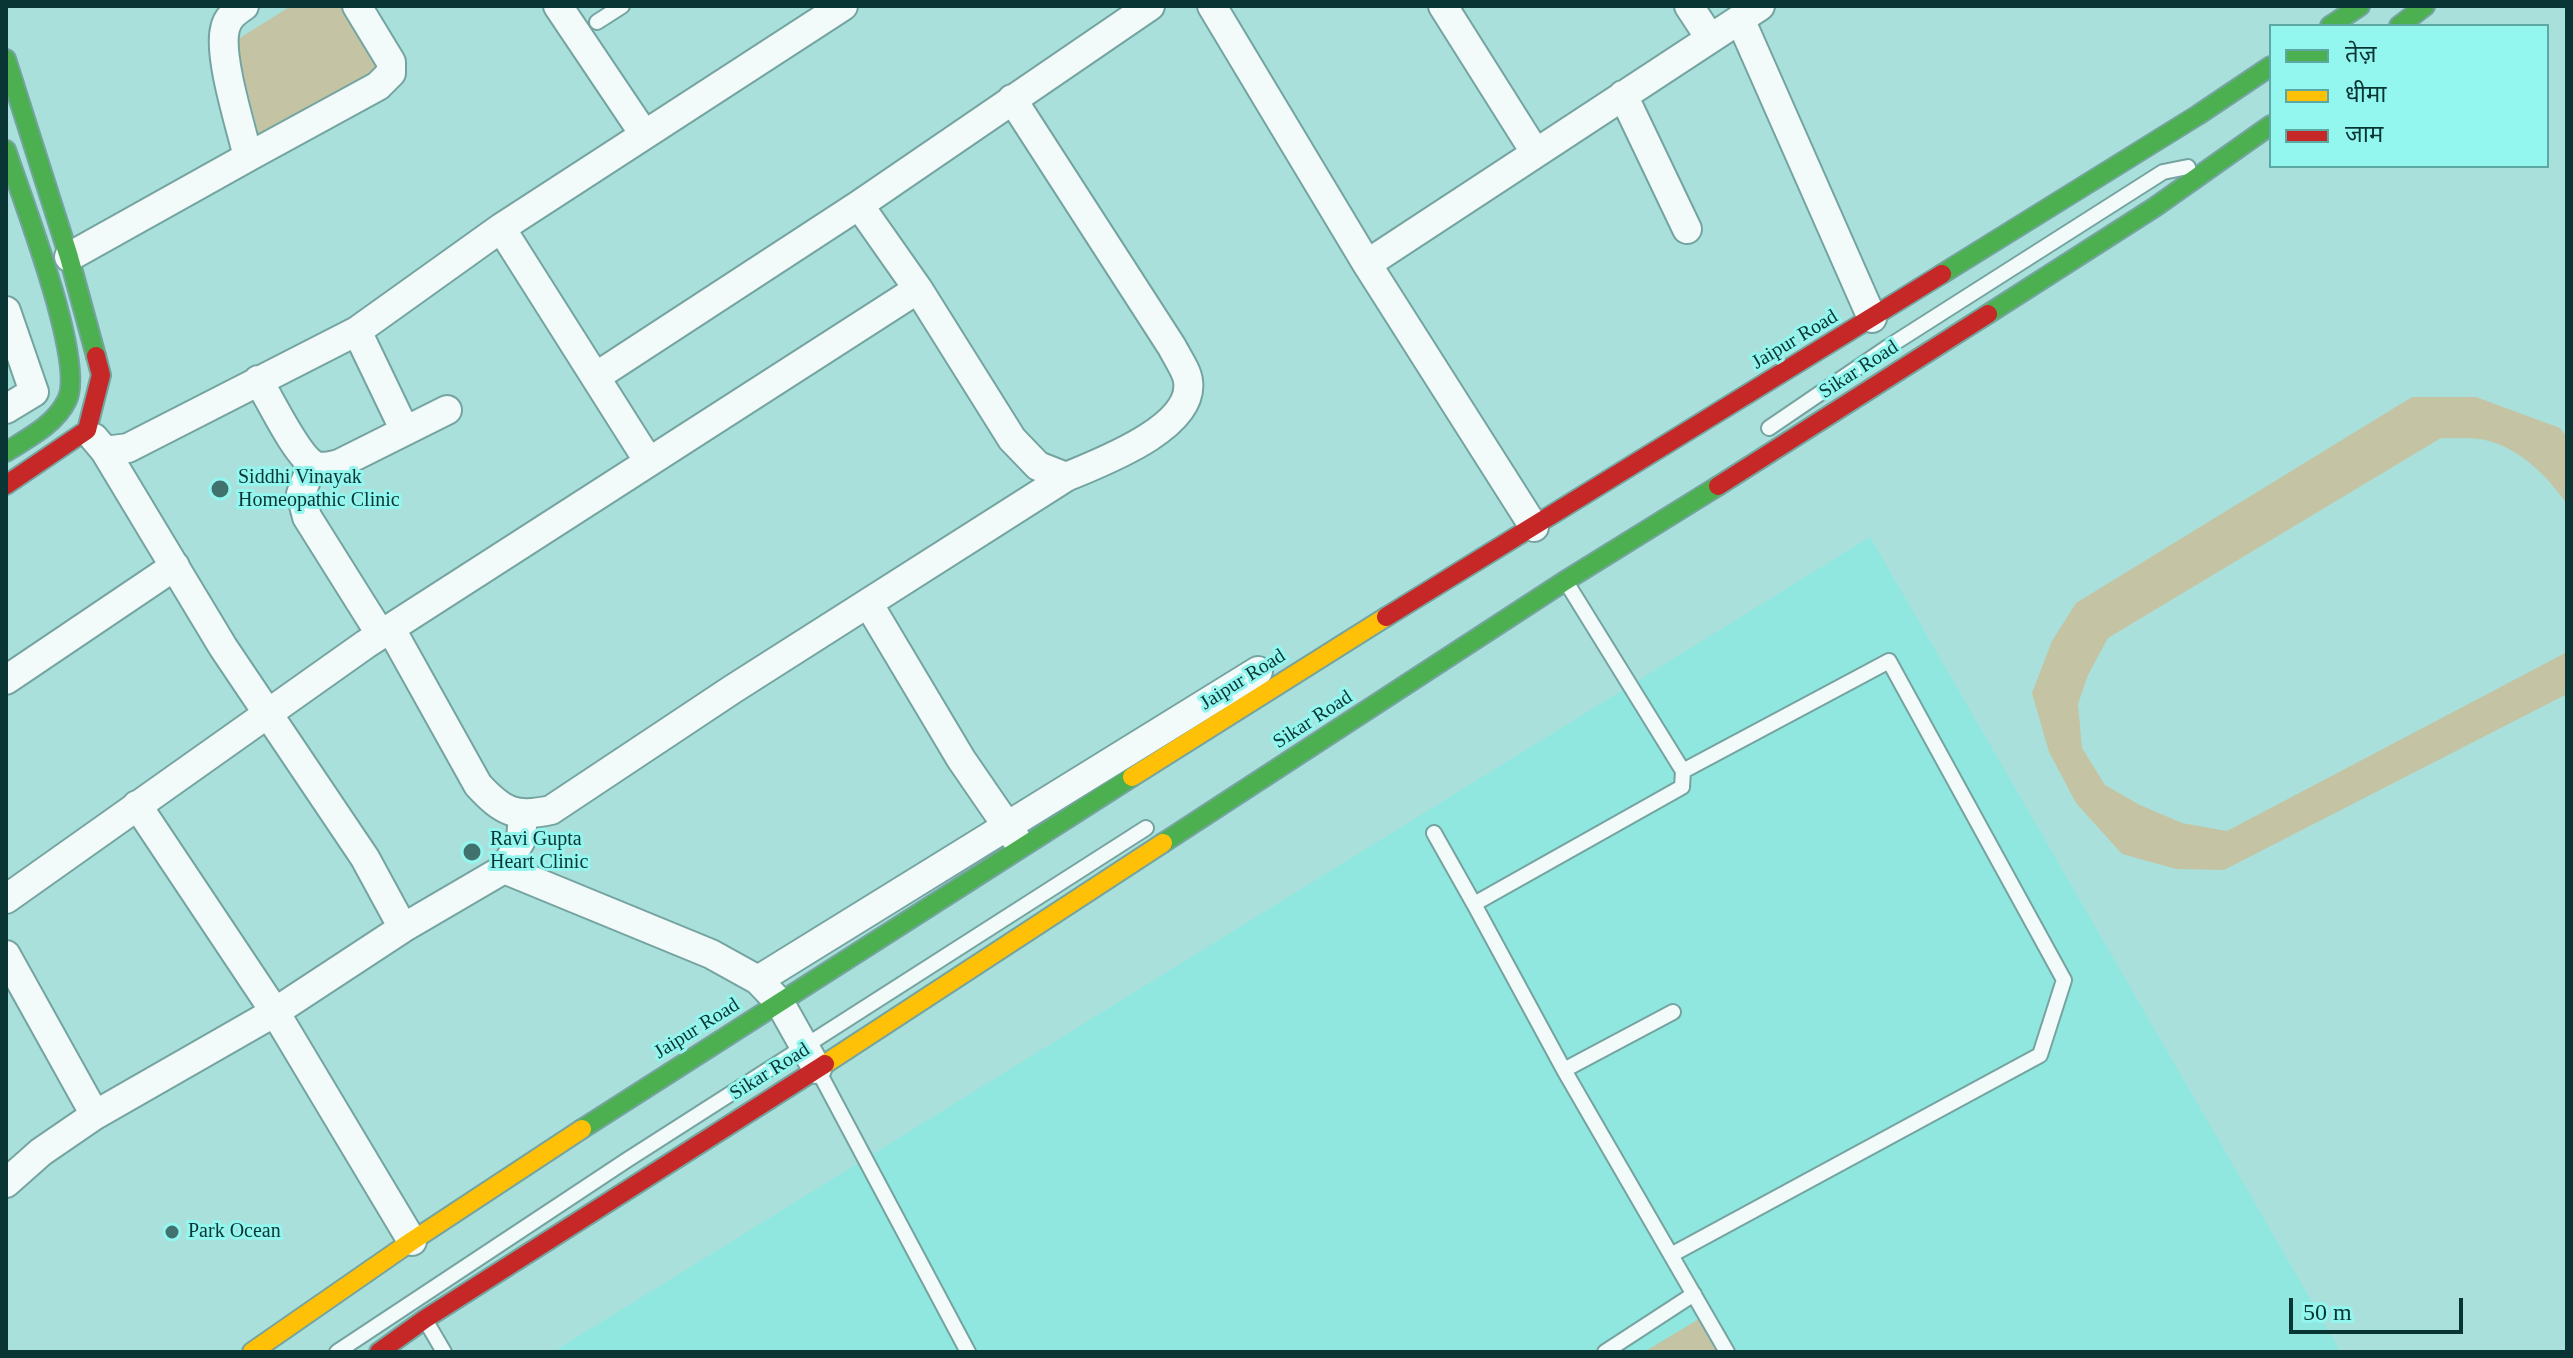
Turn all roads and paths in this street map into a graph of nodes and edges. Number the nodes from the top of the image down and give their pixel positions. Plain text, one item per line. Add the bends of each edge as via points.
1 (244, 6) edge
2 (357, 6) edge
3 (558, 6) edge
4 (622, 6) edge
5 (843, 6) edge
6 (1150, 6) edge
7 (1212, 6) edge
8 (1443, 6) edge
9 (1689, 6) edge
10 (2360, 6) edge
11 (2425, 6) edge
12 (1750, 12) edge
13 (597, 22) dead end
14 (2333, 24) edge
15 (2402, 24) edge
16 (1710, 38) junction
17 (6, 59) edge
18 (2269, 67) edge
19 (1623, 95) junction
20 (1012, 99) junction
21 (2198, 115) junction
22 (2269, 126) edge
23 (644, 134) junction
24 (6, 150) edge
25 (1535, 152) junction
26 (248, 157) junction
27 (2227, 158) junction
28 (2163, 172) junction
29 (859, 205) junction
30 (501, 228) junction
31 (1687, 229) dead end
32 (69, 257) junction
33 (1367, 264) junction
34 (918, 289) junction
35 (6, 311) edge
36 (1872, 318) junction
37 (357, 331) junction
38 (597, 376) junction
39 (258, 380) junction
40 (6, 409) edge
41 (447, 410) dead end
42 (61, 412) junction
43 (405, 431) junction
44 (96, 440) junction
45 (1751, 440) dead end
46 (6, 452) edge
47 (649, 462) junction
48 (312, 464) junction
49 (1066, 477) junction
50 (6, 485) edge
51 (1528, 518) junction
52 (175, 566) junction
53 (1565, 581) junction
54 (868, 603) junction
55 (386, 632) junction
56 (6, 680) edge
57 (268, 712) junction
58 (1683, 771) junction
59 (137, 805) junction
60 (523, 813) junction
61 (1165, 816) dead end
62 (1434, 833) dead end
63 (1014, 837) junction
64 (504, 869) junction
65 (6, 899) edge
66 (1474, 904) junction
67 (403, 928) junction
68 (6, 955) edge
69 (758, 980) junction
70 (780, 1003) junction
71 (275, 1012) junction
72 (1673, 1012) dead end
73 (811, 1058) junction
74 (1564, 1070) junction
75 (95, 1115) junction
76 (6, 1183) edge
77 (412, 1241) junction
78 (1671, 1255) junction
79 (1694, 1294) junction
80 (425, 1319) junction
81 (252, 1352) edge
82 (337, 1352) edge
83 (379, 1352) edge
84 (444, 1352) edge
85 (968, 1352) edge
86 (1605, 1352) edge
87 (1727, 1352) edge

1 - 26 street via 225,27 223,47
2 - 26 street via 391,62 391,73 378,86
3 - 23 street
4 - 13 lane
5 - 23 street
6 - 20 street
7 - 33 street
8 - 25 street
9 - 16 street
10 - 14 main road
11 - 15 main road
12 - 16 street
12 - 36 street
16 - 19 street
17 - 32 main road
18 - 21 main road, Jaipur Road
19 - 25 street
19 - 31 street
20 - 29 street
20 - 49 street via 1172,347 1189,382 1183,405 1167,424 1123,454
21 - 28 lane
21 - 36 main road, Jaipur Road
22 - 27 main road, Sikar Road
23 - 30 street
24 - 42 main road via 69,355 73,378
25 - 33 street
26 - 32 street
27 - 28 lane
27 - 53 main road, Sikar Road
28 - 45 lane
29 - 34 street
29 - 38 street
30 - 37 street
30 - 38 street
32 - 44 main road via 101,375
33 - 51 street
34 - 47 street
34 - 49 street via 1012,439 1038,466
35 - 40 street via 34,392
36 - 51 main road, Jaipur Road
37 - 39 street
37 - 43 street
38 - 47 street
39 - 44 street via 128,448
39 - 48 street
41 - 43 street
42 - 44 street
42 - 46 main road
43 - 48 street via 339,464
44 - 50 main road
44 - 52 street
47 - 55 street
48 - 55 street via 301,494 307,517
49 - 54 street
51 - 63 street
52 - 56 street
52 - 57 street
53 - 58 lane
53 - 73 main road, Sikar Road
54 - 60 street via 551,810
54 - 63 street
55 - 57 street
55 - 60 street via 478,785 496,805
57 - 59 street
57 - 67 street via 365,858
58 - 66 lane via 1682,787
58 - 78 lane via 1889,661 2064,980 2040,1055
59 - 65 street
59 - 71 street
60 - 64 street via 521,840
61 - 73 lane
62 - 66 lane
63 - 69 street
63 - 70 main road, Jaipur Road
64 - 67 street
64 - 69 street via 711,954
66 - 74 lane
67 - 71 street
68 - 75 street
69 - 70 street
70 - 73 street
70 - 77 main road, Jaipur Road
71 - 75 street
71 - 77 street
72 - 74 lane
73 - 80 main road, Sikar Road
73 - 82 lane via 627,1160
73 - 85 lane
74 - 78 lane
75 - 76 street
77 - 81 main road, Jaipur Road
78 - 79 lane
79 - 86 lane
79 - 87 lane
80 - 83 main road, Sikar Road
80 - 84 lane

